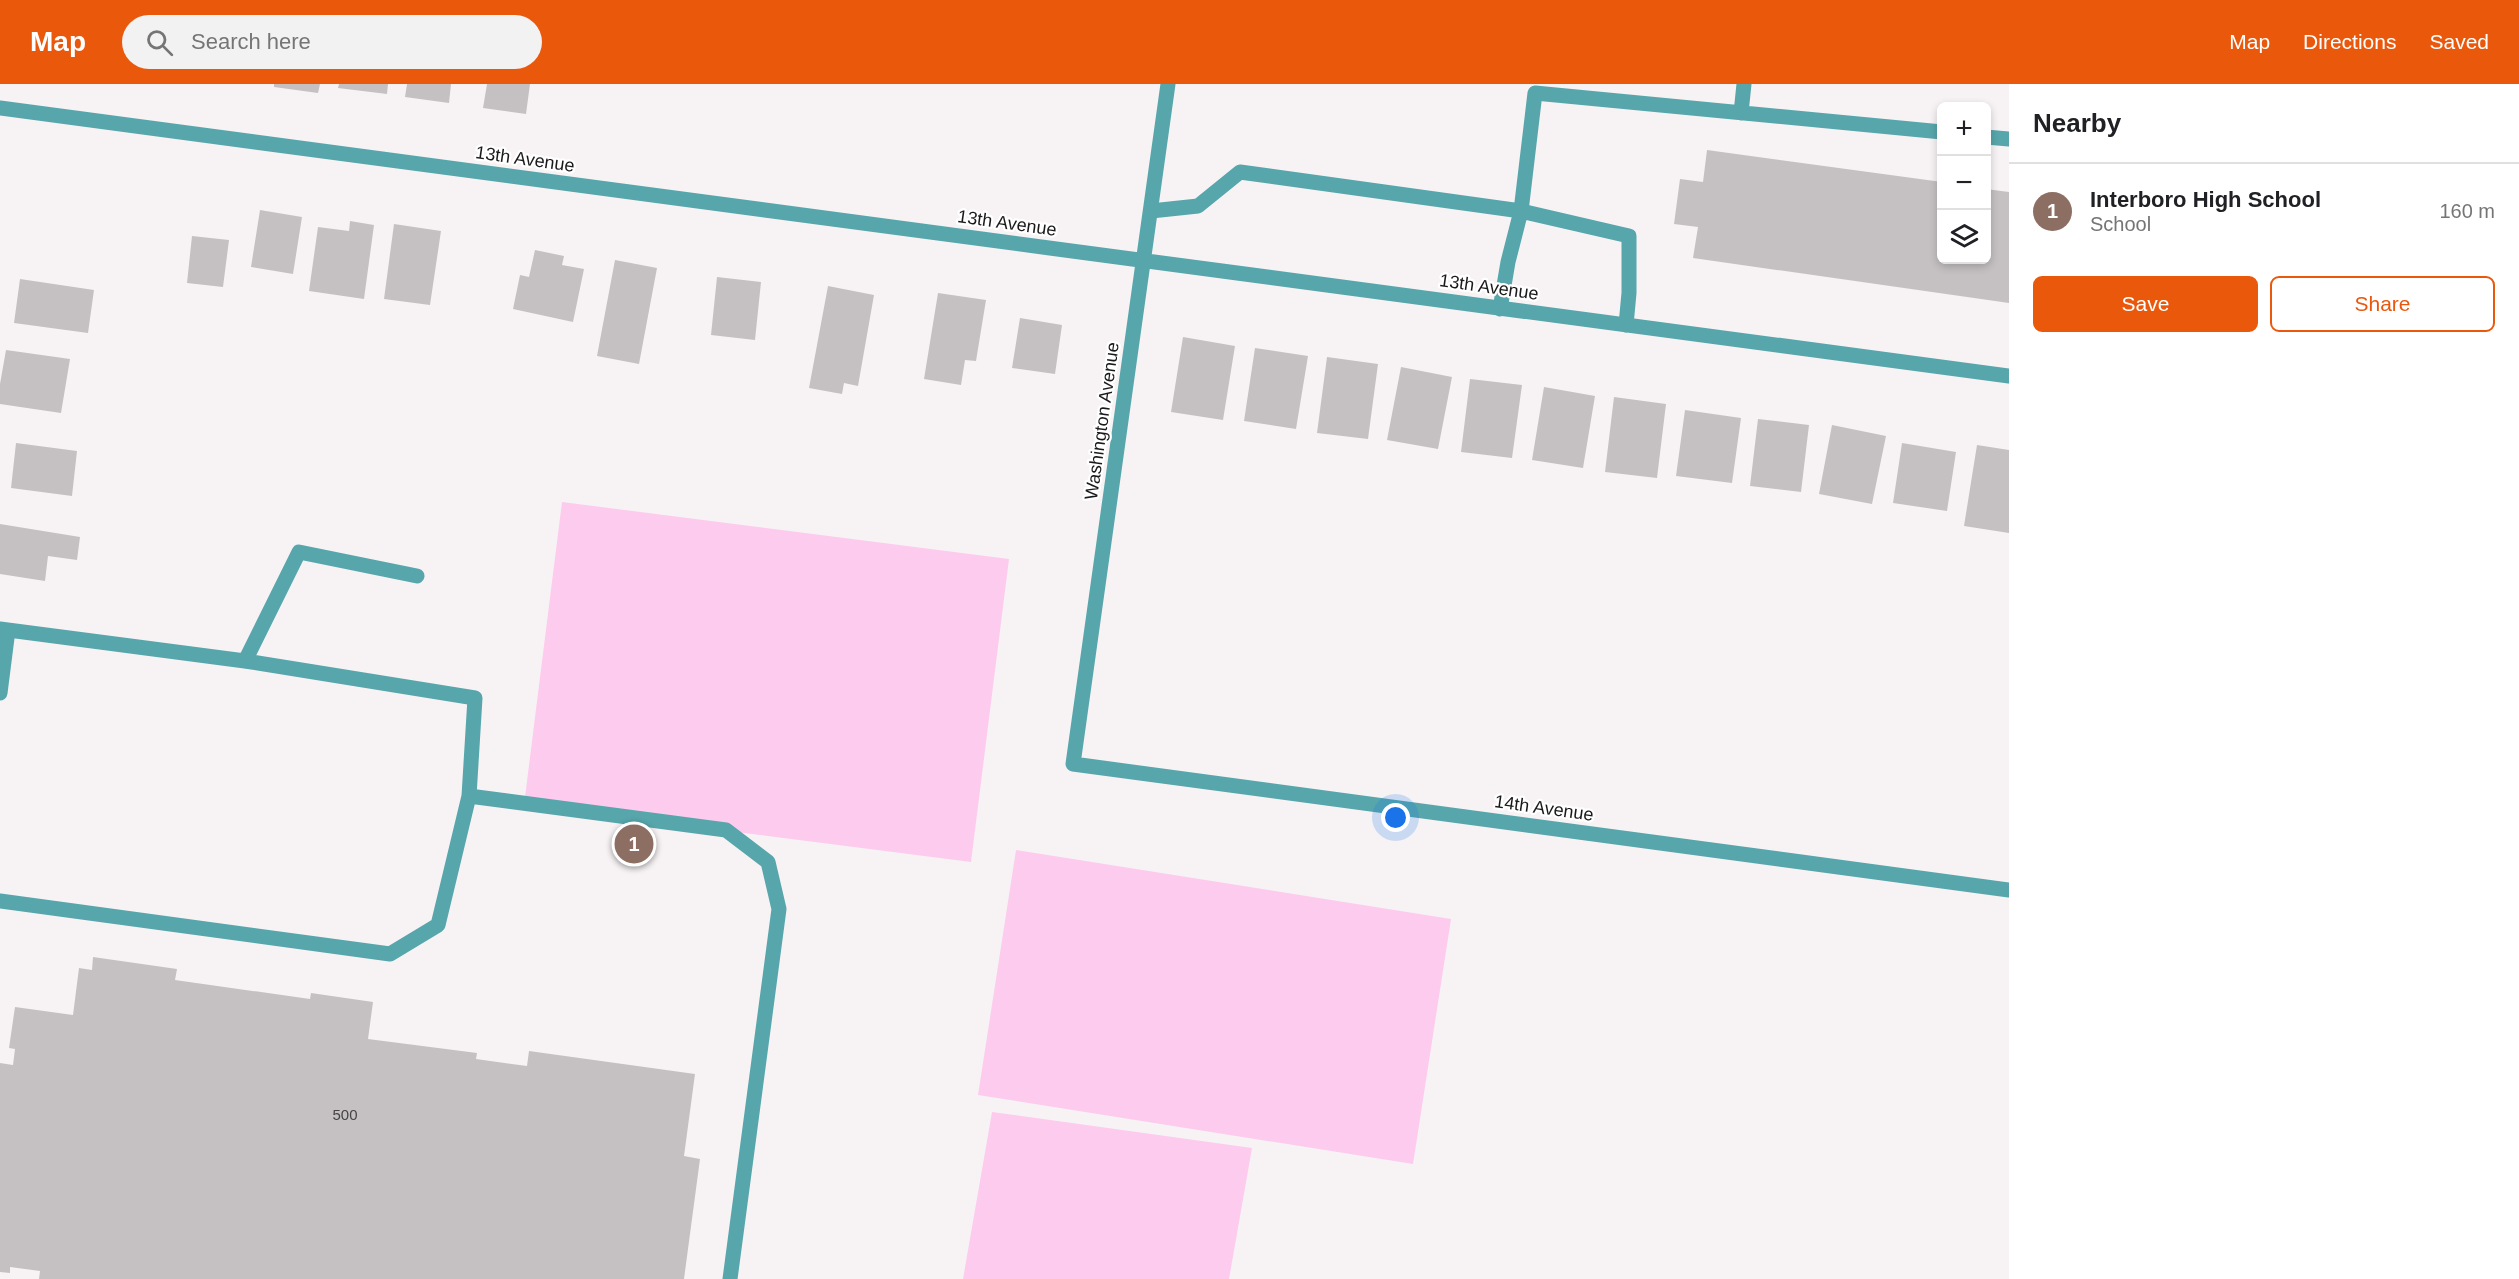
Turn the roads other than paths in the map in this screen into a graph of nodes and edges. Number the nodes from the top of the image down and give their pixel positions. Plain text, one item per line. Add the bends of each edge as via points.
1 (1168, 84) edge
2 (1744, 84) edge
3 (0, 108) edge
4 (1741, 113) junction
5 (1937, 132) edge
6 (1991, 137) edge
7 (2009, 139) edge
8 (1151, 211) junction
9 (1521, 211) junction
10 (1144, 261) junction
11 (1500, 309) junction
12 (1626, 325) junction
13 (2009, 376) edge
14 (417, 576) dead end
15 (4, 629) edge
16 (245, 661) junction
17 (0, 693) edge
18 (1073, 764) joint
19 (469, 796) junction
20 (2009, 890) edge
21 (1, 904) edge
22 (730, 1279) edge

1 - 8 street, Washington Avenue
2 - 4 street
3 - 10 street, 13th Avenue
4 - 5 street
4 - 9 street via 1535,93
6 - 7 street
8 - 9 street via 1198,206 1240,172
8 - 10 street, Washington Avenue
9 - 11 street
9 - 12 street via 1629,236
10 - 11 street, 13th Avenue
10 - 18 street, Washington Avenue
11 - 12 street, 13th Avenue
12 - 13 street, 13th Avenue
14 - 16 street via 299,552
15 - 16 street
15 - 17 street
16 - 19 street via 475,698
18 - 20 street, 14th Avenue
19 - 21 street via 438,925 390,954
19 - 22 street via 726,830 768,862 779,909

